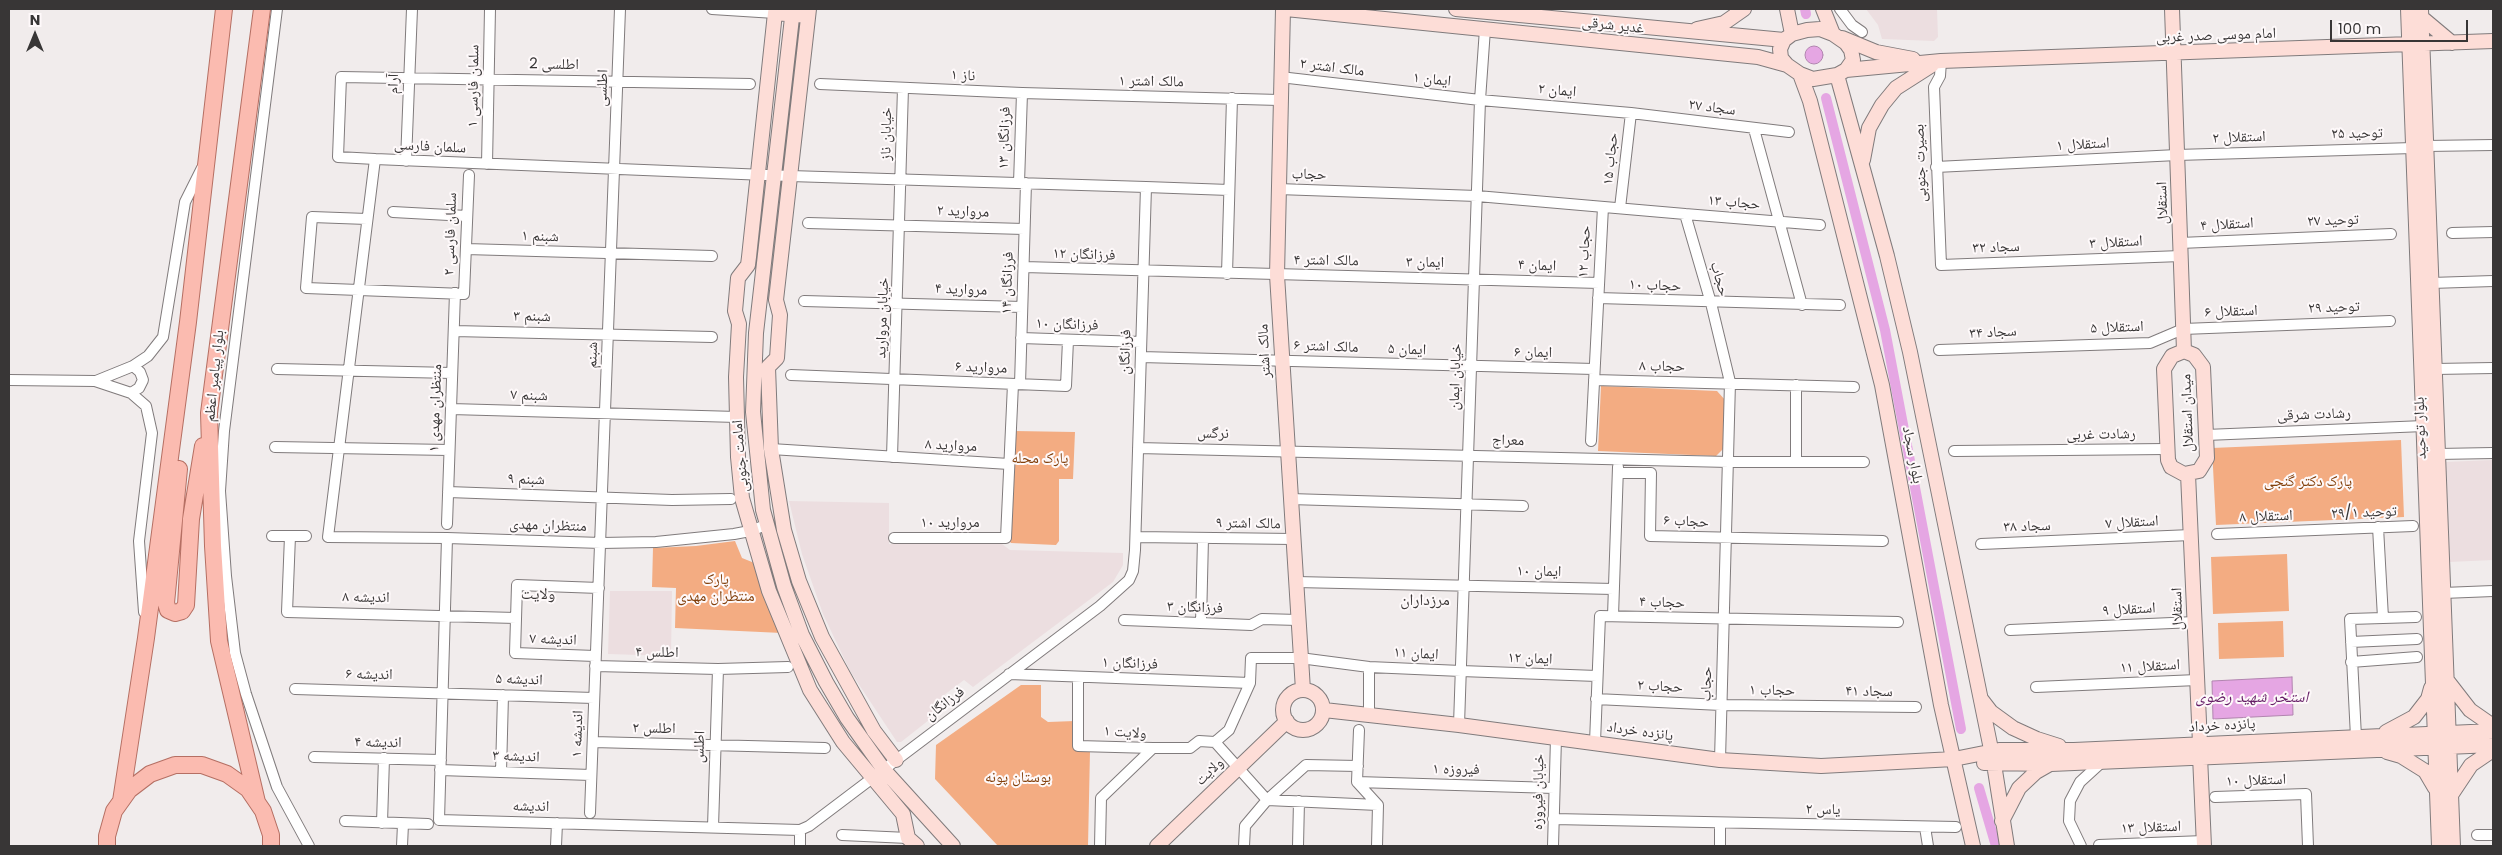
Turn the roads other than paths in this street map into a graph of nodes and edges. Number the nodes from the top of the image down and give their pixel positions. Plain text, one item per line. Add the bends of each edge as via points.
1 (216, 9) edge
2 (224, 9) edge
3 (262, 9) edge
4 (277, 9) edge
5 (412, 9) edge
6 (490, 9) edge
7 (620, 9) edge
8 (712, 9) edge
9 (1284, 9) edge
10 (1456, 9) edge
11 (1744, 9) edge
12 (1787, 9) edge
13 (1823, 9) edge
14 (1840, 9) edge
15 (2172, 9) edge
16 (2408, 9) edge
17 (729, 10) edge
18 (793, 12) edge
19 (809, 12) edge
20 (775, 13) junction
21 (2421, 13) edge
22 (1485, 29) junction
23 (1683, 32) junction
24 (1862, 32) dead end
25 (220, 35) junction
26 (1836, 36) junction
27 (1788, 37) junction
28 (2493, 42) edge
29 (2452, 43) junction
30 (2416, 44) junction
31 (2174, 53) junction
32 (1938, 62) junction
33 (1787, 65) junction
34 (1842, 73) junction
35 (1800, 74) junction
36 (1280, 77) junction
37 (489, 78) junction
38 (409, 80) junction
39 (618, 81) junction
40 (750, 84) dead end
41 (820, 84) dead end
42 (903, 88) junction
43 (1381, 89) joint
44 (1022, 94) junction
45 (1232, 98) junction
46 (1279, 100) junction
47 (1480, 100) junction
48 (1631, 112) junction
49 (1754, 129) junction
50 (1789, 132) dead end
51 (2493, 145) edge
52 (2420, 147) junction
53 (2302, 151) joint
54 (2178, 155) junction
55 (207, 158) junction
56 (375, 159) junction
57 (406, 161) junction
58 (1862, 163) junction
59 (487, 164) junction
60 (1936, 167) junction
61 (616, 168) junction
62 (756, 174) junction
63 (469, 175) dead end
64 (773, 175) junction
65 (790, 176) junction
66 (901, 180) junction
67 (1022, 183) junction
68 (1146, 187) junction
69 (1278, 189) junction
70 (1229, 190) junction
71 (1477, 196) junction
72 (1603, 207) junction
73 (1620, 208) junction
74 (393, 212) dead end
75 (1686, 214) junction
76 (467, 216) junction
77 (367, 220) junction
78 (1780, 222) junction
79 (808, 223) dead end
80 (1820, 225) dead end
81 (900, 226) junction
82 (1024, 229) junction
83 (2493, 232) edge
84 (2452, 233) dead end
85 (2392, 234) dead end
86 (2274, 238) joint
87 (466, 249) junction
88 (2180, 249) junction
89 (612, 254) junction
90 (712, 256) dead end
91 (2052, 261) joint
92 (1940, 265) joint
93 (1024, 268) junction
94 (1144, 272) junction
95 (1227, 274) junction
96 (1277, 275) junction
97 (1375, 277) joint
98 (1474, 279) junction
99 (2493, 281) edge
100 (2431, 283) junction
101 (1599, 284) junction
102 (358, 290) junction
103 (459, 294) junction
104 (736, 294) junction
105 (760, 296) junction
106 (1598, 298) junction
107 (804, 301) dead end
108 (1711, 303) junction
109 (898, 304) junction
110 (1802, 305) junction
111 (1840, 305) dead end
112 (1022, 307) junction
113 (2390, 320) dead end
114 (188, 322) junction
115 (2279, 325) joint
116 (2183, 329) junction
117 (454, 331) junction
118 (609, 334) junction
119 (756, 334) junction
120 (778, 334) junction
121 (712, 337) dead end
122 (1021, 338) junction
123 (1068, 340) junction
124 (1142, 342) junction
125 (2049, 345) joint
126 (1939, 350) dead end
127 (2184, 352) junction
128 (1141, 357) junction
129 (1281, 361) junction
130 (1371, 364) joint
131 (133, 366) junction
132 (1471, 366) junction
133 (2493, 368) edge
134 (278, 369) dead end
135 (1594, 369) junction
136 (2435, 370) junction
137 (349, 371) junction
138 (452, 373) junction
139 (791, 375) dead end
140 (9, 380) edge
141 (896, 380) junction
142 (1594, 380) junction
143 (95, 381) junction
144 (1730, 382) junction
145 (1017, 384) junction
146 (1796, 384) junction
147 (1854, 387) dead end
148 (131, 393) junction
149 (451, 409) junction
150 (209, 413) junction
151 (606, 413) junction
152 (737, 417) junction
153 (2424, 426) junction
154 (2206, 435) junction
155 (1591, 441) dead end
156 (274, 447) dead end
157 (339, 448) junction
158 (1138, 448) junction
159 (771, 449) junction
160 (2167, 449) junction
161 (449, 450) junction
162 (1287, 451) junction
163 (1954, 451) dead end
164 (2493, 453) edge
165 (2438, 454) junction
166 (1468, 455) junction
167 (892, 457) junction
168 (1618, 459) junction
169 (1796, 461) junction
170 (1728, 462) junction
171 (1864, 462) dead end
172 (1009, 464) junction
173 (1618, 473) junction
174 (2188, 474) junction
175 (448, 492) junction
176 (603, 498) junction
177 (731, 499) dead end
178 (1290, 499) junction
179 (1467, 504) junction
180 (1523, 506) dead end
181 (762, 510) junction
182 (780, 510) junction
183 (447, 524) dead end
184 (766, 525) junction
185 (2413, 526) dead end
186 (2378, 527) junction
187 (2316, 530) joint
188 (750, 531) junction
189 (2217, 534) dead end
190 (2191, 535) junction
191 (272, 536) dead end
192 (290, 536) junction
193 (306, 536) dead end
194 (328, 537) joint
195 (1136, 537) junction
196 (447, 538) junction
197 (894, 538) dead end
198 (1006, 538) joint
199 (1204, 538) junction
200 (1293, 539) junction
201 (1726, 539) junction
202 (2074, 540) joint
203 (1883, 541) dead end
204 (601, 542) junction
205 (1981, 544) dead end
206 (1296, 582) junction
207 (1464, 586) junction
208 (599, 588) junction
209 (1614, 589) junction
210 (2493, 591) edge
211 (2443, 592) junction
212 (445, 615) junction
213 (1613, 616) junction
214 (2416, 617) dead end
215 (516, 618) junction
216 (2383, 618) junction
217 (1124, 620) dead end
218 (1298, 620) junction
219 (1723, 620) junction
220 (1898, 622) dead end
221 (2195, 622) junction
222 (1201, 623) junction
223 (2010, 630) dead end
224 (146, 638) junction
225 (2417, 639) dead end
226 (2351, 642) junction
227 (1300, 658) junction
228 (2418, 658) dead end
229 (595, 661) junction
230 (2351, 662) junction
231 (788, 667) dead end
232 (1369, 667) junction
233 (718, 669) junction
234 (1461, 672) junction
235 (1009, 674) junction
236 (1597, 676) junction
237 (1078, 677) junction
238 (2197, 680) junction
239 (2440, 681) junction
240 (1250, 683) junction
241 (2036, 686) dead end
242 (295, 689) dead end
243 (1303, 690) junction
244 (442, 692) junction
245 (504, 695) junction
246 (1978, 695) junction
247 (594, 698) junction
248 (1596, 699) junction
249 (1721, 705) junction
250 (1822, 706) joint
251 (1916, 707) dead end
252 (1324, 710) junction
253 (1369, 714) junction
254 (1287, 721) junction
255 (1459, 725) junction
256 (2493, 726) edge
257 (1359, 730) dead end
258 (2493, 731) edge
259 (2442, 732) junction
260 (2356, 736) junction
261 (2377, 736) junction
262 (1556, 738) junction
263 (592, 742) junction
264 (1216, 742) junction
265 (1595, 742) junction
266 (715, 745) junction
267 (2493, 745) edge
268 (2442, 747) junction
269 (825, 748) dead end
270 (1153, 748) junction
271 (2369, 749) junction
272 (2074, 750) junction
273 (2200, 750) junction
274 (2493, 750) edge
275 (314, 757) dead end
276 (384, 758) junction
277 (1992, 758) junction
278 (1954, 759) junction
279 (896, 760) junction
280 (1720, 760) junction
281 (2103, 761) junction
282 (2051, 764) junction
283 (441, 765) junction
284 (1358, 766) junction
285 (1238, 768) junction
286 (501, 772) junction
287 (878, 774) junction
288 (591, 775) junction
289 (1357, 782) junction
290 (1554, 788) junction
291 (2437, 792) junction
292 (2451, 796) junction
293 (2215, 797) dead end
294 (1267, 800) junction
295 (1299, 801) junction
296 (121, 802) junction
297 (1378, 805) junction
298 (260, 806) junction
299 (590, 813) dead end
300 (1554, 820) junction
301 (345, 821) dead end
302 (2002, 821) junction
303 (382, 823) junction
304 (557, 823) junction
305 (1720, 823) junction
306 (403, 824) junction
307 (428, 824) dead end
308 (713, 827) junction
309 (1925, 827) junction
310 (1956, 827) dead end
311 (800, 830) junction
312 (842, 835) dead end
313 (2477, 835) dead end
314 (2493, 835) edge
315 (912, 842) edge
316 (2204, 844) edge
317 (107, 846) edge
318 (271, 846) edge
319 (283, 846) edge
320 (309, 846) edge
321 (402, 846) edge
322 (556, 846) edge
323 (800, 846) edge
324 (953, 846) edge
325 (1100, 846) edge
326 (1157, 846) edge
327 (1244, 846) edge
328 (1298, 846) edge
329 (1377, 846) edge
330 (1553, 846) edge
331 (1720, 846) edge
332 (1928, 846) edge
333 (1973, 846) edge
334 (2007, 846) edge
335 (2080, 846) edge
336 (2099, 846) edge
337 (2308, 846) edge
338 (2439, 846) edge
339 (2453, 846) edge

1 - 25 street
2 - 25 main road
3 - 150 main road, بلوار پیامبر اعظم
4 - 320 street via 224,431 220,491 235,653 277,787
5 - 38 street, آرام
6 - 37 street, سلمان فارسی ۱
7 - 39 street, اطلسی
8 - 17 street
9 - 22 street, غدیر شرقی
9 - 36 street, مالک اشتر
10 - 23 street, غدیر شرقی
11 - 23 street via 1724,23
12 - 27 street
13 - 26 street
14 - 24 street
15 - 31 street, استقلال
16 - 30 street, بلوار توحید
17 - 20 street
18 - 19 street
18 - 20 street
18 - 64 street, امامت جنوبی
19 - 65 street
20 - 62 street
21 - 29 street
21 - 30 street, بلوار توحید
22 - 33 street, غدیر شرقی via 1758,57
22 - 47 street, خیابان ایمان
23 - 27 street, غدیر شرقی
25 - 55 main road
26 - 27 street via 1820,29
26 - 32 street via 1876,52
26 - 34 street via 1851,50 1852,60
27 - 33 street via 1780,48 1781,58
28 - 29 street, امام موسی صدر غربی
29 - 30 street, امام موسی صدر غربی
30 - 31 street, امام موسی صدر غربی
30 - 52 street, بلوار توحید
31 - 32 street, امام موسی صدر غربی
31 - 54 street, استقلال
32 - 34 street
32 - 58 street via 1896,88 1882,105 1869,128
32 - 60 street, بصیرت جنوبی via 1940,76 1934,87
33 - 35 street
34 - 35 street via 1812,79
34 - 58 street, بلوار سجاد
35 - 278 street, بلوار سجاد via 1810,101 1882,385 1941,705
36 - 43 street, مالک اشتر ۲
36 - 46 street, مالک اشتر
37 - 38 street, اطلسی 2
37 - 39 street, اطلسی 2
37 - 59 street, سلمان فارسی ۱
38 - 56 street, اطلسی 2 via 340,77 338,157
38 - 57 street, آرام
39 - 40 street, اطلسی 2
39 - 61 street, اطلسی
41 - 42 street, ناز ۱
42 - 44 street, ناز ۱
42 - 66 street, خیابان ناز
43 - 47 street, ایمان ۱
44 - 45 street, مالک اشتر ۱
44 - 67 street, فرزانگان ۱۳
45 - 46 street, مالک اشتر ۱
45 - 70 street
46 - 69 street, مالک اشتر
47 - 48 street, ایمان ۲
47 - 71 street, خیابان ایمان
48 - 49 street, سجاد ۲۷
48 - 73 street, حجاب ۱۵
49 - 50 street, سجاد ۲۷
49 - 78 street
51 - 52 street, توحید ۲۵
52 - 53 street, توحید ۲۵
52 - 100 street, بلوار توحید
52 - 153 street, بلوار توحید
53 - 54 street, استقلال ۲
54 - 60 street, استقلال ۱
54 - 88 street, استقلال
55 - 114 main road
55 - 131 street via 185,202 163,337 148,356
56 - 57 street, سلمان فارسی
56 - 77 street, سلمان فارسی
57 - 59 street, سلمان فارسی
58 - 246 street, بلوار سجاد via 1912,361
59 - 61 street, سلمان فارسی
60 - 92 street, بصیرت جنوبی
61 - 62 street, سلمان فارسی
61 - 89 street, شبنم
62 - 64 street, سلمان فارسی
62 - 104 street via 748,265 738,278
63 - 76 street, سلمان فارسی ۲
64 - 65 street
64 - 105 street, امامت جنوبی
65 - 66 street
65 - 120 street via 776,300 780,315
66 - 67 street
66 - 81 street, خیابان مروارید
67 - 68 street
67 - 82 street, فرزانگان ۱۴
68 - 70 street
68 - 94 street, فرزانگان
69 - 71 street, حجاب
69 - 96 street, مالک اشتر
70 - 95 street
71 - 72 street, حجاب
71 - 98 street, خیابان ایمان
72 - 73 street, حجاب
72 - 101 street, حجاب ۱۲
73 - 75 street, حجاب
74 - 76 street
75 - 78 street, حجاب ۱۳
75 - 108 street, حجاب
76 - 87 street, سلمان فارسی ۲
77 - 102 street, سلمان فارسی
77 - 102 street via 312,217 306,288
78 - 80 street, حجاب ۱۳
78 - 110 street
79 - 81 street, مروارید ۲
81 - 82 street, مروارید ۲
81 - 109 street, خیابان مروارید
82 - 93 street, فرزانگان ۱۴
83 - 84 street
85 - 86 street, توحید ۲۷
86 - 88 street, استقلال ۴
87 - 89 street, شبنم ۱
87 - 103 street, سلمان فارسی ۲
88 - 91 street, استقلال ۳
88 - 116 street, استقلال
89 - 90 street, شبنم ۱
89 - 118 street, شبنم
91 - 92 street, سجاد ۳۲
93 - 94 street, فرزانگان ۱۲
93 - 112 street, فرزانگان ۱۴
94 - 95 street, فرزانگان ۱۲
94 - 124 street, فرزانگان
95 - 96 street, مالک اشتر ۴
96 - 97 street, مالک اشتر ۴
96 - 129 street, مالک اشتر
97 - 98 street, ایمان ۳
98 - 101 street, ایمان ۴
98 - 132 street, خیابان ایمان
99 - 100 street
100 - 136 street, بلوار توحید
101 - 106 street, حجاب ۱۲
102 - 103 street
102 - 137 street, سلمان فارسی
103 - 117 street, منتظران مهدی ۱
104 - 105 street
104 - 152 street via 734,311 739,324
105 - 119 street, امامت جنوبی
106 - 108 street, حجاب ۱۰
106 - 135 street, حجاب ۱۲
107 - 109 street, مروارید ۴
108 - 110 street, حجاب ۱۰
108 - 144 street, حجاب
109 - 112 street, مروارید ۴
109 - 141 street, خیابان مروارید
110 - 111 street, حجاب ۱۰
112 - 122 street, فرزانگان ۱۴
113 - 115 street, توحید ۲۹
114 - 150 main road via 186,405 166,603 168,610 176,613 186,605 191,519
114 - 224 main road
115 - 116 street, استقلال ۶
116 - 125 street, استقلال ۵ via 2150,343
116 - 127 street, استقلال
117 - 118 street, شبنم ۳
117 - 138 street, منتظران مهدی ۱
118 - 121 street, شبنم ۳
118 - 151 street, شبنم
119 - 120 street
119 - 181 street, امامت جنوبی via 753,412
120 - 159 street via 777,358 768,366
122 - 123 street, فرزانگان ۱۰
122 - 145 street, فرزانگان ۱۴
123 - 124 street, فرزانگان ۱۰
123 - 145 street, مروارید ۶ via 1066,386
124 - 128 street, فرزانگان
125 - 126 street, سجاد ۳۴
127 - 154 street, میدان استقلال via 2194,355 2203,367
127 - 160 street, میدان استقلال via 2172,356 2164,368
128 - 129 street, مالک اشتر ۶
128 - 158 street, فرزانگان
129 - 130 street, مالک اشتر ۶
129 - 162 street, مالک اشتر
130 - 132 street, ایمان ۵
131 - 143 street
131 - 148 street via 143,380
132 - 135 street, ایمان ۶
132 - 166 street, خیابان ایمان
133 - 136 street
134 - 137 street
135 - 142 street, حجاب ۱۲
136 - 165 street, بلوار توحید
137 - 138 street
137 - 157 street, سلمان فارسی
138 - 149 street, منتظران مهدی ۱
139 - 141 street, مروارید ۶
140 - 143 street
141 - 145 street, مروارید ۶
141 - 167 street, خیابان مروارید
142 - 144 street, حجاب ۸
142 - 155 street, حجاب ۱۲
143 - 148 street
144 - 146 street, حجاب ۸
144 - 170 street, حجاب
145 - 172 street, فرزانگان ۱۴
146 - 147 street, حجاب ۸
146 - 169 street
148 - 224 street via 146,406 152,434 139,541
149 - 151 street, شبنم ۷
149 - 161 street, منتظران مهدی ۱
150 - 298 main road, بلوار پیامبر اعظم via 212,546 219,641
151 - 152 street, شبنم ۷
151 - 176 street, شبنم
152 - 188 street via 741,490
153 - 154 street, رشادت شرقی
153 - 239 street, بلوار توحید
154 - 174 street, میدان استقلال via 2207,458 2204,465 2199,471
156 - 157 street
157 - 161 street
157 - 194 street, سلمان فارسی
158 - 162 street, نرگس
158 - 195 street, فرزانگان
159 - 167 street, مروارید ۸
159 - 182 street
160 - 163 street, رشادت غربی
160 - 174 street, میدان استقلال via 2171,466
161 - 175 street, منتظران مهدی ۱
162 - 166 street, معراج
162 - 178 street, مالک اشتر
164 - 165 street
165 - 211 street, بلوار توحید
166 - 168 street, معراج
166 - 179 street, خیابان ایمان
167 - 172 street, مروارید ۸
168 - 170 street, معراج
168 - 173 street
169 - 170 street, معراج
169 - 171 street, معراج
170 - 201 street, حجاب
172 - 198 street, فرزانگان ۱۴
173 - 201 street, حجاب ۶ via 1651,473 1650,536
173 - 209 street
174 - 190 street, استقلال
175 - 176 street, شبنم ۹
175 - 183 street, منتظران مهدی ۱
176 - 177 street, شبنم ۹
176 - 204 street, شبنم
178 - 179 street
178 - 200 street, مالک اشتر
179 - 180 street
179 - 207 street, خیابان ایمان
181 - 182 street
181 - 184 street, امامت جنوبی
182 - 279 street via 799,581 822,637 869,723
184 - 188 street, منتظران مهدی
184 - 287 street, امامت جنوبی via 802,635
185 - 186 street, توحید ۲۹/۱
186 - 187 street, توحید ۲۹/۱
186 - 216 street
187 - 189 street, استقلال ۸
188 - 204 street, منتظران مهدی via 693,539
188 - 287 street via 786,635 810,690 843,742
190 - 202 street, استقلال ۷
190 - 221 street, استقلال
191 - 192 street
192 - 193 street
192 - 212 street, اندیشه ۸ via 287,612
194 - 196 street, منتظران مهدی
195 - 199 street, مالک اشتر ۹
195 - 235 street, فرزانگان via 1133,571 1122,587
196 - 204 street, منتظران مهدی
196 - 212 street, اندیشه
197 - 198 street, مروارید ۱۰
199 - 200 street, مالک اشتر ۹
199 - 222 street
200 - 206 street, مالک اشتر
201 - 203 street
201 - 219 street, حجاب
202 - 205 street, سجاد ۳۸
204 - 208 street, شبنم
206 - 207 street, ایمان ۱۰
206 - 218 street, مالک اشتر
207 - 209 street, ایمان ۱۰
207 - 234 street, خیابان ایمان
208 - 215 street, اندیشه ۷ via 517,585
208 - 229 street, اندیشه ۱
209 - 213 street
210 - 211 street
211 - 239 street, بلوار توحید
212 - 215 street, اندیشه ۷
212 - 244 street, اندیشه
213 - 219 street, حجاب ۴
213 - 236 street, حجاب ۴ via 1600,616
214 - 216 street
215 - 229 street, اندیشه ۷ via 515,653
216 - 226 street via 2350,619
217 - 222 street, فرزانگان ۳
218 - 222 street, فرزانگان ۳ via 1262,619 1251,625
218 - 227 street, مالک اشتر
219 - 220 street, حجاب ۴
219 - 249 street, حجاب
221 - 223 street, استقلال ۹
221 - 238 street, استقلال
224 - 296 main road
225 - 226 street
226 - 230 street
227 - 232 street, ایمان ۱۱
227 - 240 street, ایمان ۱۱ via 1251,658
227 - 243 street, مالک اشتر
228 - 230 street
229 - 233 street, اطلس ۴
229 - 247 street, اندیشه ۱
230 - 260 street
231 - 233 street, اطلس ۴
232 - 234 street, ایمان ۱۱
232 - 253 street
233 - 266 street, اطلس
234 - 236 street, ایمان ۱۲
234 - 255 street, خیابان ایمان
235 - 237 street, فرزانگان ۱
235 - 279 street, فرزانگان
236 - 248 street
237 - 240 street, فرزانگان ۱
237 - 270 street, ولایت ۱ via 1078,746
238 - 241 street, استقلال ۱۱
238 - 273 street, استقلال
239 - 256 street via 2470,710
239 - 259 street, بلوار توحید
239 - 261 street via 2414,717
240 - 264 street via 1229,730
242 - 244 street, اندیشه ۶
243 - 252 street via 1319,697
243 - 254 street via 1294,692 1286,700 1283,710
244 - 245 street, اندیشه ۵
244 - 283 street, اندیشه
245 - 247 street, اندیشه ۵
245 - 286 street
246 - 272 street via 1991,712 2013,728
246 - 277 street, بلوار سجاد
247 - 263 street, اندیشه ۱
248 - 249 street, حجاب ۲
248 - 265 street
249 - 250 street, حجاب ۱
249 - 280 street, حجاب
250 - 251 street, سجاد ۴۱
252 - 253 street, پانزده خرداد
252 - 254 street via 1320,722 1309,729 1297,729
253 - 255 street, پانزده خرداد
254 - 285 street, ولایت
255 - 262 street, پانزده خرداد
257 - 284 street
258 - 259 street, پانزده خرداد
259 - 261 street, پانزده خرداد
259 - 268 street, بلوار توحید
260 - 261 street, پانزده خرداد
260 - 273 street, پانزده خرداد
262 - 265 street, پانزده خرداد
262 - 290 street, خیابان فیروزه
263 - 266 street, اطلس ۲
263 - 288 street, اندیشه ۱
264 - 270 street via 1199,741 1190,748
264 - 285 street
265 - 280 street, پانزده خرداد
266 - 269 street, اطلس ۲
266 - 308 street, اطلس
267 - 268 street, پانزده خرداد
268 - 271 street, پانزده خرداد
268 - 291 street, بلوار توحید
268 - 292 street, بلوار توحید
270 - 325 street, ولایت ۱ via 1101,798
271 - 273 street, پانزده خرداد
271 - 291 street via 2401,756 2414,763 2432,779
272 - 273 street, پانزده خرداد
272 - 277 street, پانزده خرداد
273 - 281 street, پانزده خرداد
273 - 316 street, استقلال
274 - 292 street via 2471,765
275 - 276 street, اندیشه ۴
276 - 283 street, اندیشه ۴
276 - 303 street
277 - 278 street, پانزده خرداد
277 - 282 street, پانزده خرداد
277 - 302 street, بلوار سجاد
278 - 280 street, پانزده خرداد via 1821,766
278 - 333 street, بلوار سجاد
279 - 287 street, فرزانگان
281 - 282 street, پانزده خرداد
281 - 335 street via 2080,782 2070,801 2069,821
282 - 302 street via 2026,780
283 - 286 street, اندیشه ۳
283 - 304 street, اندیشه via 439,820
284 - 289 street
284 - 294 street via 1306,765
285 - 294 street
285 - 326 street, ولایت
286 - 288 street, اندیشه ۳
287 - 311 street
287 - 315 street via 903,814
287 - 324 street, امامت جنوبی
288 - 299 street, اندیشه ۱
289 - 290 street, فیروزه ۱
289 - 297 street
290 - 300 street, خیابان فیروزه
291 - 338 street, بلوار توحید
292 - 339 street, بلوار توحید
293 - 337 street, استقلال ۱۰ via 2306,794
294 - 295 street
294 - 327 street via 1245,826
295 - 297 street
295 - 328 street
296 - 298 main road via 129,790 150,774 176,765 202,765 227,774 248,789
296 - 317 main road via 114,811 106,836
297 - 329 street
298 - 318 main road via 271,835
298 - 319 main road, بلوار پیامبر اعظم
300 - 305 street, یاس ۲
300 - 330 street, خیابان فیروزه
301 - 303 street
302 - 334 street, بلوار سجاد
303 - 306 street
304 - 308 street, اندیشه
304 - 322 street
305 - 309 street, یاس ۲
305 - 331 street
306 - 307 street
306 - 321 street
308 - 311 street, اندیشه
309 - 310 street, یاس ۲
309 - 332 street
311 - 323 street
312 - 315 street
313 - 314 street
316 - 336 street, استقلال ۱۳

